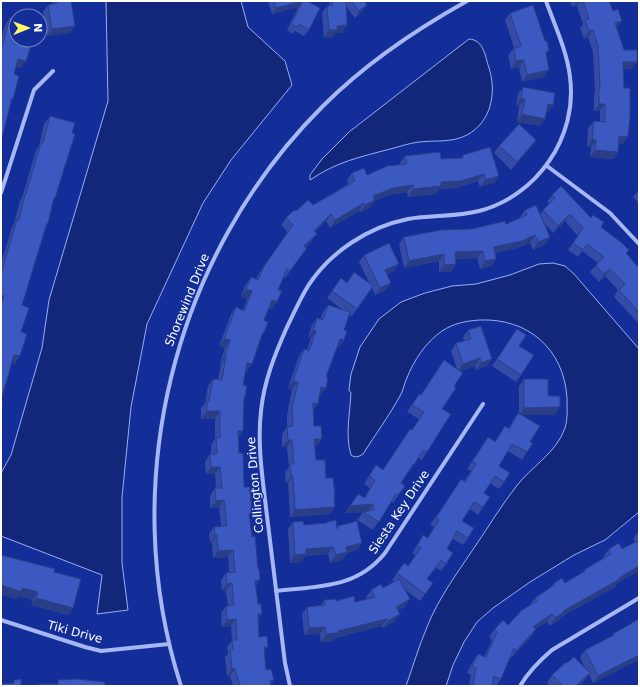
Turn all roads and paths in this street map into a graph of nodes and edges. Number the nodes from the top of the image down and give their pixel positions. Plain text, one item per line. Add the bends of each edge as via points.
1 (467, 1) edge
2 (546, 1) edge
3 (53, 71) dead end
4 (547, 166) junction
5 (1, 192) edge
6 (639, 244) edge
7 (484, 404) dead end
8 (276, 591) junction
9 (639, 598) edge
10 (1, 620) edge
11 (169, 644) junction
12 (181, 686) edge
13 (290, 686) edge
14 (520, 686) edge

1 - 11 street, Shorewind Drive via 377,58 318,111 275,160 254,190 224,239 201,285 177,353 156,460 154,518 157,569
2 - 4 street, Collington Drive via 568,62 571,78 570,112 566,128
3 - 5 street via 34,90
4 - 6 street via 610,213
4 - 8 street, Collington Drive via 524,189 495,206 462,214 407,219 374,230 338,253 309,284 273,360 261,410 260,452
7 - 8 street, Siesta Key Drive via 374,566 338,584
8 - 13 street, Collington Drive
9 - 14 street via 552,650 529,672
10 - 11 street, Tiki Drive via 101,651
11 - 12 street, Shorewind Drive

